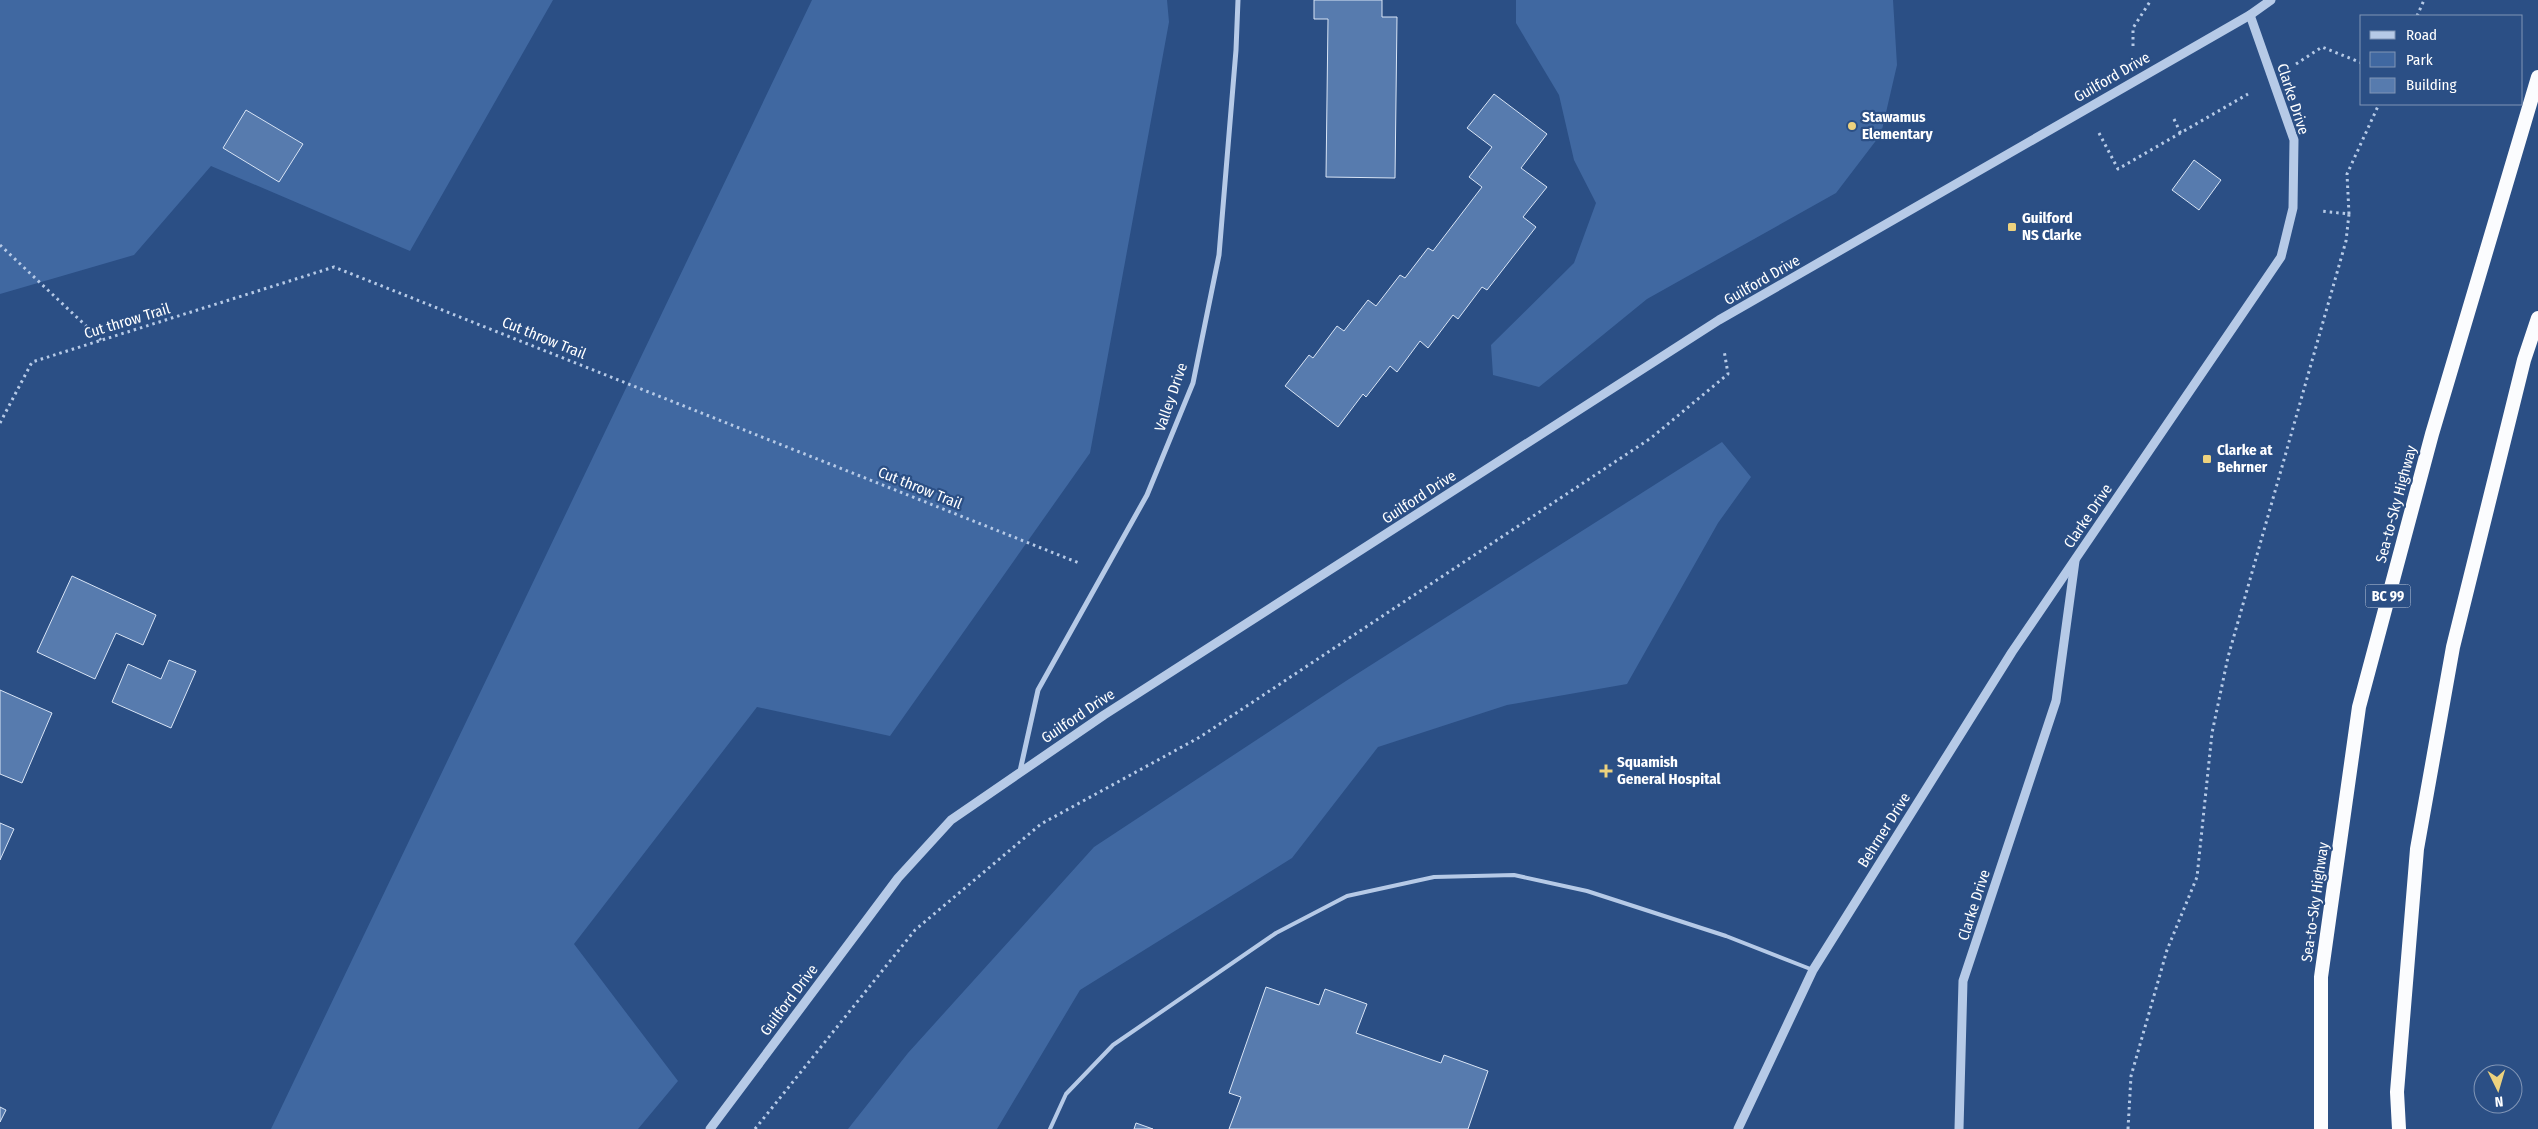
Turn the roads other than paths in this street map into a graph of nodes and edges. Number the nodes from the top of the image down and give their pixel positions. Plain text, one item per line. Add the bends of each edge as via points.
1 (1238, 0) edge
2 (2271, 0) edge
3 (2250, 15) junction
4 (2538, 77) edge
5 (2538, 318) edge
6 (2076, 559) junction
7 (1020, 771) junction
8 (1813, 970) junction
9 (710, 1129) edge
10 (1050, 1129) edge
11 (1738, 1129) edge
12 (1959, 1129) edge
13 (2321, 1129) edge
14 (2399, 1129) edge

1 - 7 street, Valley Drive via 1219,255 1193,383 1147,496 1038,690
2 - 3 street
3 - 6 street, Clarke Drive via 2294,140 2293,208 2281,257
3 - 7 street, Guilford Drive via 1720,320
4 - 13 highway, Sea-to-Sky Highway / BC 99 via 2432,434 2359,707 2321,977
5 - 14 highway via 2524,360 2453,647 2417,849 2397,1092
6 - 8 street, Behrner Drive via 2012,652
6 - 12 street, Clarke Drive via 2056,701 1964,981
7 - 9 street, Guilford Drive via 951,820 898,878
8 - 10 lane via 1726,936 1586,891 1514,875 1434,876 1346,896 1276,933 1113,1045 1066,1094
8 - 11 street, Behrner Drive

